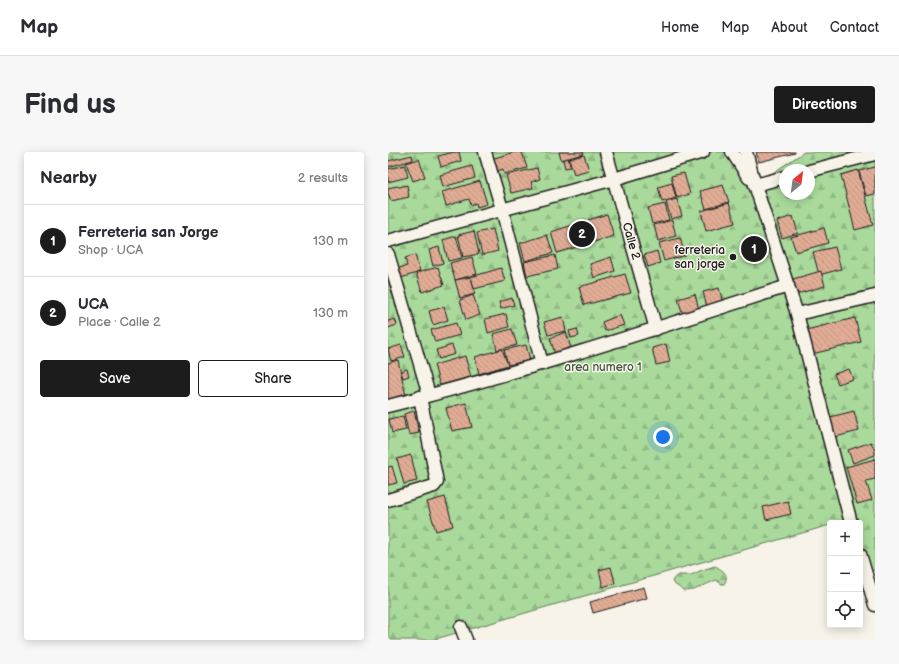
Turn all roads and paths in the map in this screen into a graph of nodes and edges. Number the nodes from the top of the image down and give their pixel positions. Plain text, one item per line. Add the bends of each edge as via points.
1 (485, 152) edge
2 (606, 152) edge
3 (702, 152) edge
4 (732, 152) edge
5 (746, 152) edge
6 (875, 154) edge
7 (815, 169) edge
8 (614, 179) junction
9 (779, 180) edge
10 (755, 186) junction
11 (502, 210) junction
12 (388, 240) edge
13 (388, 254) edge
14 (788, 286) junction
15 (875, 296) edge
16 (797, 314) junction
17 (656, 329) junction
18 (542, 364) junction
19 (424, 396) junction
20 (388, 406) edge
21 (388, 500) edge
22 (850, 520) edge
23 (861, 556) edge
24 (870, 572) edge
25 (875, 605) edge
26 (461, 627) dead end
27 (466, 640) edge

1 - 11 street
2 - 8 street, Calle 2
3 - 8 street
4 - 10 street
5 - 10 street
6 - 7 street
8 - 11 street
8 - 17 street, Calle 2
9 - 10 street
10 - 14 street
11 - 12 street
11 - 18 street
13 - 19 street
14 - 16 street
14 - 17 street
15 - 16 street
16 - 22 street
17 - 18 street
18 - 19 street
19 - 20 street
19 - 21 street via 437,482 434,486
23 - 24 street
24 - 25 street
26 - 27 street

